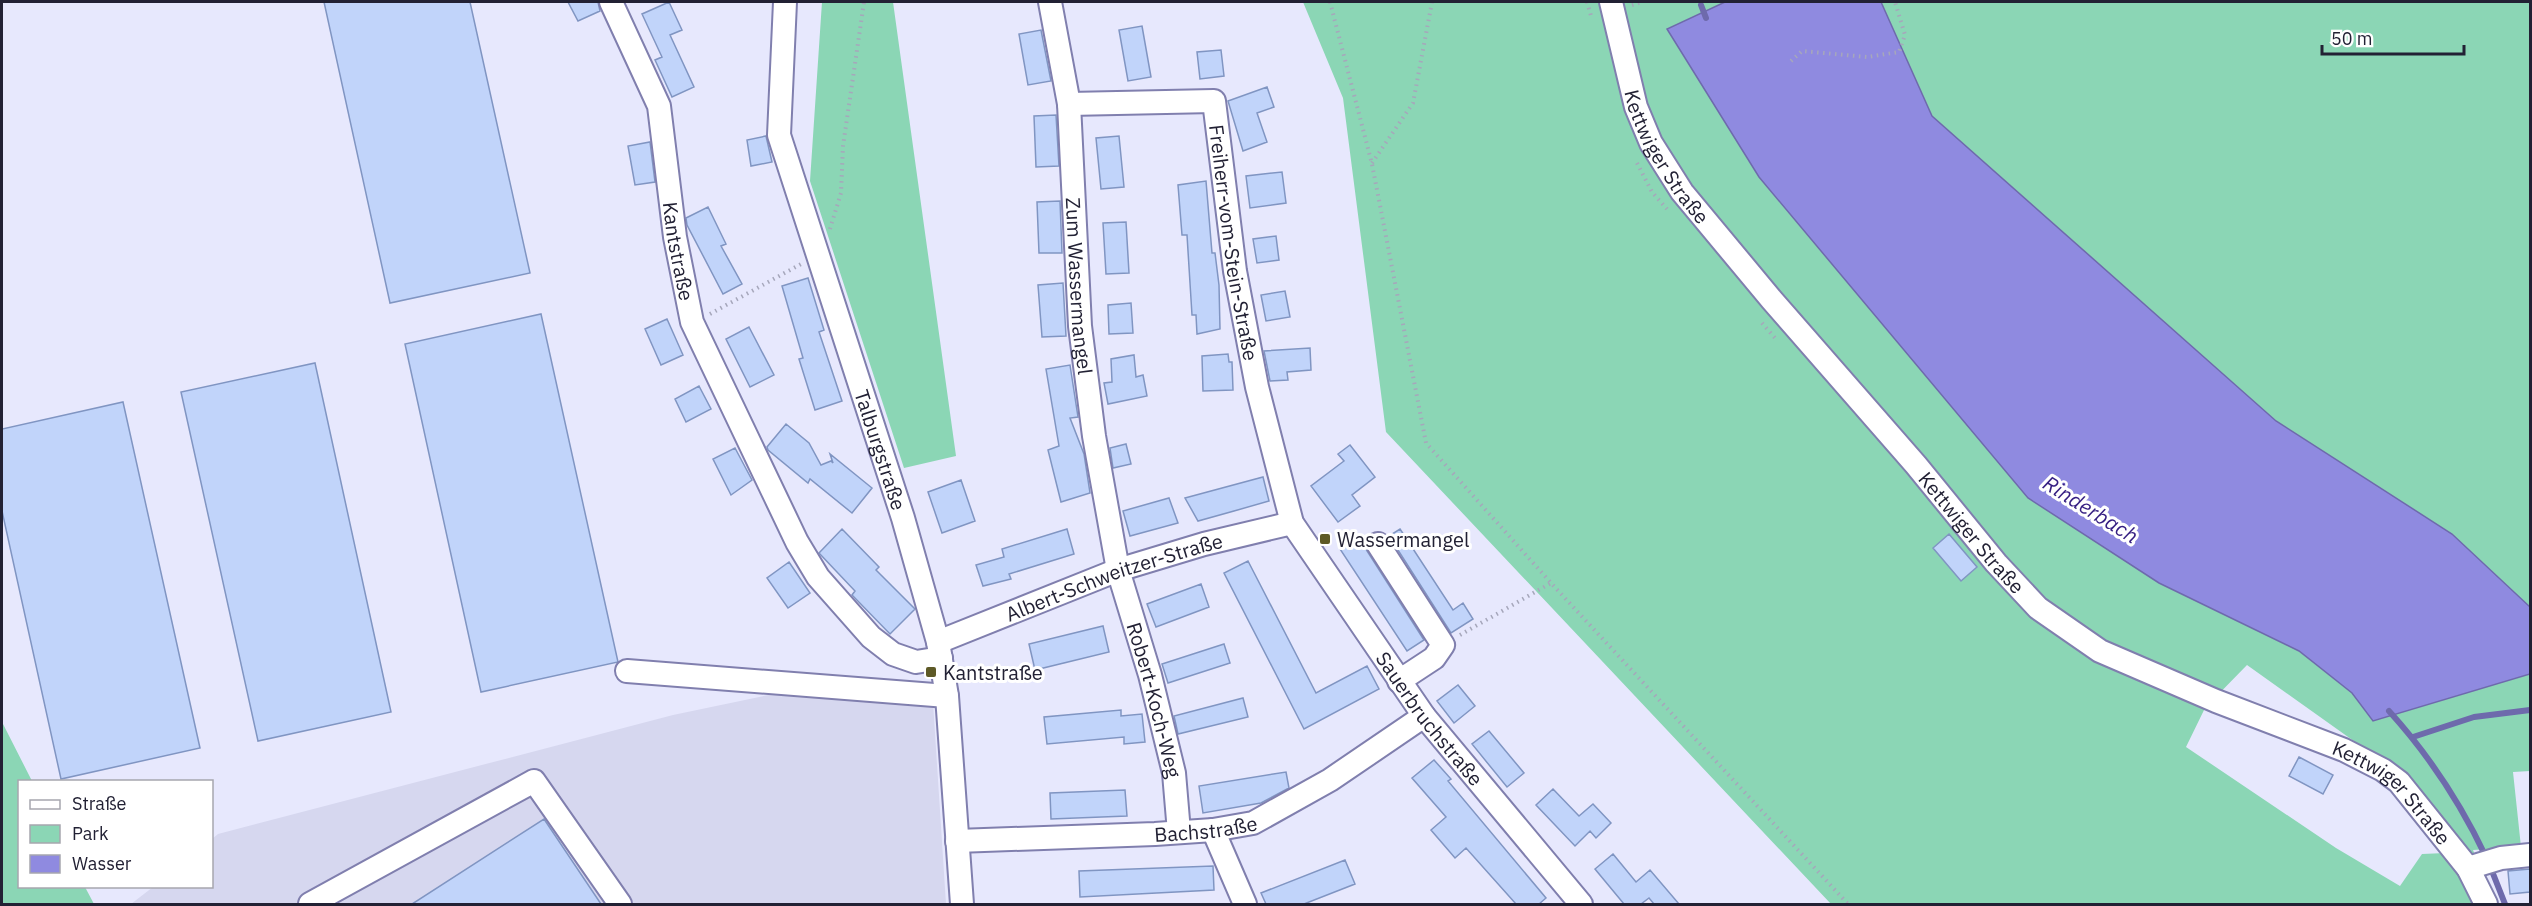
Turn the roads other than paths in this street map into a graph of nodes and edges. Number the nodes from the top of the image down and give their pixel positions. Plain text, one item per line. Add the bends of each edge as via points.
1 (611, 2) edge
2 (785, 2) edge
3 (1050, 2) edge
4 (1611, 2) edge
5 (1069, 104) junction
6 (1292, 523) junction
7 (1378, 544) dead end
8 (1118, 570) junction
9 (939, 650) junction
10 (627, 671) dead end
11 (1399, 681) junction
12 (947, 696) junction
13 (1424, 716) junction
14 (1213, 830) junction
15 (1179, 832) junction
16 (957, 842) junction
17 (2530, 855) edge
18 (2483, 864) junction
19 (310, 904) edge
20 (620, 904) edge
21 (962, 904) edge
22 (1245, 904) edge
23 (1581, 904) edge
24 (2486, 904) edge

1 - 9 street, Kantstraße via 659,106 675,237 692,322 797,542 818,577 871,637 893,654 916,662
2 - 9 street, Talburgstraße via 779,135 896,495
3 - 5 street, Zum Wassermangel
4 - 18 street, Kettwiger Straße via 1636,107 1651,143 1682,192 2038,608 2100,651 2344,750 2383,770
5 - 6 street, Freiherr-vom-Stein-Straße via 1214,101 1235,271 1257,387
5 - 8 street, Zum Wassermangel via 1080,326 1094,436
6 - 8 street, Albert-Schweitzer-Straße
6 - 11 street, Sauerbruchstraße
7 - 11 street via 1443,645 1434,658
8 - 9 street, Albert-Schweitzer-Straße
8 - 15 street, Robert-Koch-Weg via 1174,773
9 - 12 street, Talburgstraße
10 - 12 street
11 - 13 street, Sauerbruchstraße
12 - 16 street, Talburgstraße
13 - 14 street, Bachstraße via 1275,813 1253,823
13 - 23 street, Sauerbruchstraße
14 - 15 street, Bachstraße
14 - 22 street
15 - 16 street, Bachstraße
16 - 21 street, Talburgstraße
17 - 18 street
18 - 24 street, Kettwiger Straße
19 - 20 street via 534,781

